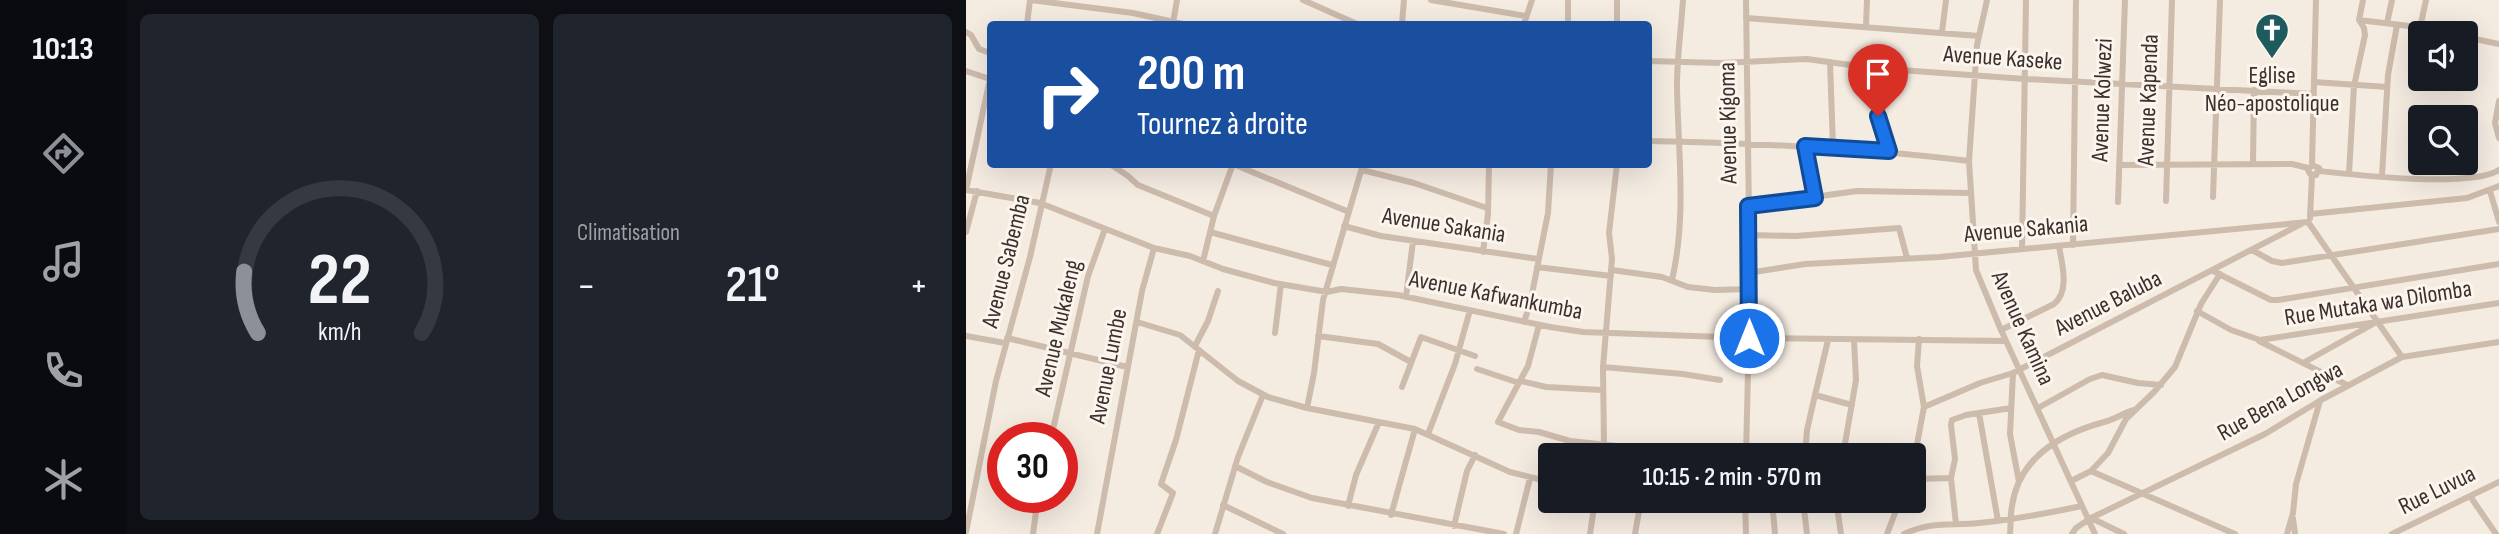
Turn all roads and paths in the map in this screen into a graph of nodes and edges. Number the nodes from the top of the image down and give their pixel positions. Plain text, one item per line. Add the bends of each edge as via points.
1 (1031, 0) edge
2 (1177, 0) edge
3 (1303, 0) edge
4 (1404, 0) edge
5 (1432, 0) edge
6 (1532, 0) edge
7 (1568, 0) edge
8 (1617, 0) edge
9 (1683, 0) edge
10 (1746, 0) edge
11 (1867, 0) edge
12 (1946, 0) edge
13 (1987, 0) edge
14 (2026, 0) edge
15 (2076, 0) edge
16 (2125, 0) edge
17 (2172, 0) edge
18 (2220, 0) edge
19 (2316, 0) edge
20 (2363, 0) edge
21 (2392, 0) edge
22 (2426, 0) edge
23 (1526, 16) junction
24 (1344, 18) junction
25 (1746, 18) junction
26 (2359, 20) junction
27 (1028, 21) edge
28 (1165, 21) edge
29 (1173, 21) edge
30 (1342, 21) edge
31 (1350, 21) edge
32 (1402, 21) edge
33 (1525, 21) edge
34 (1568, 21) edge
35 (1618, 21) edge
36 (2422, 21) edge
37 (2387, 23) junction
38 (2397, 25) junction
39 (2408, 26) edge
40 (1866, 27) junction
41 (966, 32) edge
42 (1942, 32) junction
43 (1979, 36) junction
44 (2478, 40) edge
45 (2499, 44) edge
46 (987, 52) edge
47 (1652, 61) edge
48 (1679, 61) junction
49 (1746, 62) junction
50 (1830, 62) junction
51 (1872, 68) junction
52 (966, 71) edge
53 (1975, 76) junction
54 (987, 78) edge
55 (2025, 79) junction
56 (2073, 81) junction
57 (2314, 82) junction
58 (2121, 84) junction
59 (2169, 86) junction
60 (2354, 86) junction
61 (2387, 87) junction
62 (2216, 88) junction
63 (2254, 90) junction
64 (987, 93) edge
65 (2313, 94) junction
66 (2499, 101) edge
67 (2499, 138) edge
68 (1652, 141) edge
69 (1679, 142) junction
70 (1748, 143) junction
71 (1805, 146) junction
72 (1833, 147) junction
73 (1889, 151) junction
74 (1969, 161) junction
75 (2253, 164) junction
76 (2119, 165) junction
77 (2166, 165) junction
78 (2213, 166) junction
79 (1050, 168) edge
80 (1116, 168) edge
81 (1232, 168) edge
82 (1243, 168) edge
83 (1362, 168) edge
84 (1365, 168) edge
85 (1489, 168) edge
86 (1551, 168) edge
87 (1617, 168) edge
88 (2311, 169) junction
89 (2499, 170) edge
90 (2348, 174) junction
91 (2382, 176) junction
92 (2499, 186) edge
93 (966, 190) edge
94 (978, 191) junction
95 (2490, 191) junction
96 (1970, 194) junction
97 (2213, 197) dead end
98 (1815, 198) junction
99 (2166, 201) dead end
100 (2118, 202) dead end
101 (1040, 203) junction
102 (1748, 206) junction
103 (1487, 208) junction
104 (1349, 212) junction
105 (2311, 214) junction
106 (1214, 216) junction
107 (2499, 222) edge
108 (2306, 223) junction
109 (1344, 226) junction
110 (1105, 229) junction
111 (2499, 229) edge
112 (966, 232) edge
113 (1210, 232) junction
114 (1748, 235) junction
115 (1413, 241) junction
116 (2073, 245) junction
117 (2059, 246) junction
118 (1154, 248) junction
119 (2022, 248) junction
120 (2252, 250) junction
121 (1483, 252) junction
122 (1974, 253) junction
123 (2331, 255) junction
124 (1908, 258) junction
125 (1538, 259) junction
126 (1203, 261) junction
127 (2499, 264) edge
128 (1332, 265) junction
129 (1537, 267) junction
130 (1611, 273) junction
131 (1748, 273) junction
132 (2216, 273) junction
133 (1672, 280) junction
134 (1281, 284) junction
135 (2354, 288) junction
136 (1749, 289) junction
137 (1218, 290) dead end
138 (1326, 292) junction
139 (1406, 297) junction
140 (2499, 303) edge
141 (1470, 310) junction
142 (2197, 312) junction
143 (1137, 322) junction
144 (1524, 322) junction
145 (2377, 322) junction
146 (1539, 326) junction
147 (2001, 330) junction
148 (1605, 332) junction
149 (1275, 333) dead end
150 (966, 336) edge
151 (1318, 336) junction
152 (1749, 338) junction
153 (1919, 339) junction
154 (1828, 340) junction
155 (1854, 340) junction
156 (2260, 340) junction
157 (1006, 341) junction
158 (2006, 341) junction
159 (2499, 342) edge
160 (1197, 348) junction
161 (1459, 351) junction
162 (1071, 354) junction
163 (1475, 356) dead end
164 (2402, 357) junction
165 (1412, 362) junction
166 (2303, 363) junction
167 (1127, 367) junction
168 (1603, 368) junction
169 (1477, 369) dead end
170 (2016, 371) junction
171 (1720, 380) dead end
172 (1520, 382) junction
173 (2161, 385) junction
174 (2347, 385) junction
175 (1402, 387) dead end
176 (1602, 390) junction
177 (1263, 395) junction
178 (1815, 395) junction
179 (2321, 400) junction
180 (1852, 405) junction
181 (1924, 407) junction
182 (1307, 408) junction
183 (2011, 408) junction
184 (2038, 408) junction
185 (2135, 409) junction
186 (1979, 413) junction
187 (1055, 422) edge
188 (1379, 422) junction
189 (1415, 429) junction
190 (1428, 433) junction
191 (1594, 443) edge
192 (1604, 443) edge
193 (1746, 443) edge
194 (1806, 443) edge
195 (1845, 443) edge
196 (1917, 443) edge
197 (2054, 443) junction
198 (1475, 455) junction
199 (1235, 466) junction
200 (2091, 471) junction
201 (1530, 478) junction
202 (1951, 478) junction
203 (1926, 479) edge
204 (1538, 480) edge
205 (2071, 481) junction
206 (2019, 482) junction
207 (2499, 482) edge
208 (2145, 493) junction
209 (2470, 496) junction
210 (1223, 505) junction
211 (1348, 506) junction
212 (2082, 506) junction
213 (1035, 513) edge
214 (1639, 513) edge
215 (1745, 513) edge
216 (1774, 513) edge
217 (1805, 513) edge
218 (1838, 513) edge
219 (1895, 513) edge
220 (2293, 513) junction
221 (1593, 514) dead end
222 (1391, 515) junction
223 (2011, 518) junction
224 (2089, 519) junction
225 (1998, 521) junction
226 (1959, 524) junction
227 (1454, 526) junction
228 (966, 532) edge
229 (1485, 532) edge
230 (973, 534) edge
231 (1032, 534) edge
232 (1097, 534) edge
233 (1157, 534) edge
234 (1215, 534) edge
235 (1283, 534) edge
236 (1504, 534) edge
237 (1516, 534) edge
238 (1590, 534) edge
239 (1635, 534) edge
240 (1746, 534) edge
241 (1775, 534) edge
242 (1807, 534) edge
243 (1841, 534) edge
244 (1887, 534) edge
245 (1904, 534) edge
246 (1961, 534) edge
247 (2010, 534) edge
248 (2072, 534) edge
249 (2095, 534) edge
250 (2124, 534) edge
251 (2235, 534) edge
252 (2287, 534) edge
253 (2295, 534) edge
254 (2392, 534) edge
255 (2496, 534) edge

1 - 27 street
1 - 28 street
2 - 29 street
3 - 24 street
4 - 32 street
5 - 23 street
6 - 23 street
7 - 34 street
8 - 35 street
9 - 48 street
10 - 25 street, Avenue Kigoma
11 - 40 street
12 - 42 street
13 - 43 street, Avenue Kamina
14 - 55 street
15 - 56 street
16 - 58 street, Avenue Kolwezi
17 - 59 street, Avenue Kapenda
18 - 62 street
19 - 57 street
20 - 26 street
21 - 37 street
22 - 36 street
23 - 33 street
24 - 30 street
24 - 31 street
25 - 40 street
25 - 49 street, Avenue Kigoma
26 - 37 street
26 - 60 street via 2365,35
37 - 38 street
38 - 39 street
38 - 61 street
40 - 42 street
41 - 46 street
42 - 43 street
43 - 53 street, Avenue Kamina
44 - 45 street
47 - 48 street, Avenue Kaseke
48 - 49 street, Avenue Kaseke
48 - 69 street
49 - 50 street, Avenue Kaseke
49 - 70 street, Avenue Kigoma
50 - 51 street, Avenue Kaseke
50 - 72 street
51 - 53 street, Avenue Kaseke
51 - 73 street via 1876,108
52 - 54 street
53 - 55 street, Avenue Kaseke
53 - 74 street, Avenue Kamina
55 - 56 street, Avenue Kaseke
55 - 119 street
56 - 58 street, Avenue Kaseke
56 - 116 street
57 - 60 street
57 - 65 street
58 - 59 street, Avenue Kaseke
58 - 76 street, Avenue Kolwezi
59 - 62 street, Avenue Kaseke
59 - 77 street, Avenue Kapenda
60 - 61 street
60 - 90 street
61 - 91 street
62 - 63 street, Avenue Kaseke
62 - 78 street
63 - 65 street, Avenue Kaseke
63 - 75 street
64 - 93 street
65 - 88 street
66 - 67 street via 2495,123
68 - 69 street
69 - 70 street
69 - 133 street via 1682,200
70 - 71 street
70 - 102 street, Avenue Kigoma
71 - 72 street
71 - 98 street
72 - 73 street
73 - 74 street
74 - 96 street, Avenue Kamina
75 - 78 street
75 - 88 street
76 - 77 street
76 - 100 street, Avenue Kolwezi
77 - 78 street
77 - 99 street, Avenue Kapenda
78 - 97 street
79 - 101 street, Avenue Sabemba
80 - 106 street via 1138,185
81 - 106 street
82 - 104 street
83 - 104 street
84 - 103 street
85 - 103 street
86 - 125 street via 1548,213
87 - 130 street via 1609,233
88 - 90 street via 2318,166 2319,171
88 - 105 street
89 - 91 street via 2466,179
90 - 91 street
92 - 95 street
93 - 94 street, Avenue Kafwankumba
94 - 101 street, Avenue Kafwankumba
94 - 112 street
95 - 105 street via 2467,198
95 - 107 street
96 - 98 street via 1857,191
96 - 122 street, Avenue Kamina
98 - 102 street
101 - 110 street, Avenue Kafwankumba
101 - 157 street, Avenue Sabemba
102 - 114 street, Avenue Kigoma
103 - 121 street
104 - 109 street
105 - 108 street
106 - 113 street
108 - 116 street, Avenue Sakania
108 - 120 street, Avenue Baluba
108 - 123 street
109 - 115 street, Avenue Sakania
109 - 128 street
110 - 118 street, Avenue Kafwankumba
110 - 162 street, Avenue Mukaleng via 1088,276
111 - 123 street
113 - 126 street
113 - 128 street
114 - 124 street via 1899,228
114 - 131 street, Avenue Kigoma
115 - 121 street, Avenue Sakania
115 - 139 street
116 - 117 street, Avenue Sakania
117 - 119 street, Avenue Sakania
117 - 147 street via 2061,298
118 - 126 street, Avenue Kafwankumba
118 - 143 street, Avenue Lumbe
119 - 122 street, Avenue Sakania
120 - 123 street via 2278,263
120 - 132 street, Avenue Baluba
121 - 125 street, Avenue Sakania
122 - 124 street, Avenue Sakania
122 - 147 street, Avenue Kamina via 1978,276
123 - 135 street
124 - 131 street, Avenue Sakania via 1805,264
125 - 129 street
126 - 134 street, Avenue Kafwankumba
127 - 135 street
128 - 138 street
129 - 130 street
129 - 144 street
130 - 133 street
130 - 148 street
131 - 136 street, Avenue Kigoma
132 - 135 street via 2273,300
132 - 142 street
132 - 170 street, Avenue Baluba
133 - 136 street via 1699,288
134 - 138 street, Avenue Kafwankumba
134 - 149 street
135 - 145 street
136 - 152 street, Avenue Kigoma
137 - 160 street
138 - 139 street, Avenue Kafwankumba via 1341,289
138 - 151 street
139 - 141 street, Avenue Kafwankumba
140 - 145 street, Rue Mutaka wa Dilomba
141 - 144 street, Avenue Kafwankumba
141 - 161 street
142 - 156 street
142 - 173 street via 2178,363
143 - 160 street via 1171,331
143 - 167 street, Avenue Lumbe
144 - 146 street, Avenue Kafwankumba
145 - 156 street, Rue Mutaka wa Dilomba
145 - 164 street
145 - 166 street
146 - 148 street, Avenue Kafwankumba
146 - 172 street
147 - 158 street, Avenue Kamina
148 - 152 street, Avenue Kafwankumba
148 - 168 street
150 - 157 street
151 - 165 street via 1371,342
151 - 182 street
152 - 154 street, Avenue Kafwankumba
152 - 193 street, Avenue Kigoma
153 - 155 street, Avenue Kafwankumba
153 - 158 street, Avenue Kafwankumba
153 - 181 street
154 - 155 street, Avenue Kafwankumba
154 - 178 street
155 - 180 street
156 - 166 street
157 - 162 street
157 - 228 street, Avenue Sabemba
158 - 170 street, Avenue Kamina
159 - 164 street, Rue Bena Longwa
160 - 177 street
160 - 233 street via 1174,450 1161,484 1173,493
161 - 163 street
161 - 165 street via 1421,337
161 - 190 street
162 - 167 street
162 - 187 street, Avenue Mukaleng
164 - 174 street, Rue Bena Longwa
165 - 175 street
166 - 174 street
167 - 232 street, Avenue Lumbe
168 - 171 street
168 - 176 street
169 - 172 street
170 - 181 street, Avenue Baluba
170 - 183 street
170 - 184 street, Avenue Kamina
172 - 176 street
172 - 191 street via 1498,422
173 - 184 street via 2102,374
173 - 185 street
174 - 179 street, Rue Bena Longwa
176 - 192 street
177 - 182 street
177 - 199 street
178 - 180 street
178 - 194 street
179 - 208 street, Rue Bena Longwa
179 - 220 street via 2296,484
180 - 195 street
181 - 196 street
182 - 188 street
183 - 186 street
183 - 206 street via 2010,434
184 - 197 street, Avenue Kamina
185 - 197 street
185 - 200 street
186 - 202 street via 1952,420 1955,459
186 - 225 street
188 - 189 street
188 - 211 street
189 - 190 street
189 - 222 street
190 - 198 street
197 - 205 street, Avenue Kamina
197 - 206 street via 2035,457
198 - 201 street
198 - 227 street
199 - 210 street
199 - 211 street via 1295,493
200 - 205 street
200 - 208 street
201 - 204 street
201 - 237 street
202 - 203 street
202 - 226 street
205 - 212 street, Avenue Kamina
206 - 223 street
207 - 209 street, Rue Luvua
208 - 224 street, Rue Bena Longwa
208 - 251 street
209 - 254 street, Rue Luvua
209 - 255 street
210 - 234 street
210 - 235 street
211 - 222 street
212 - 223 street
212 - 224 street, Avenue Kamina
213 - 231 street
214 - 239 street
215 - 240 street
216 - 241 street
217 - 242 street
218 - 243 street
219 - 244 street
220 - 252 street
220 - 253 street
221 - 238 street
222 - 227 street
223 - 225 street
223 - 247 street
224 - 248 street, Rue Bena Longwa
224 - 249 street, Avenue Kamina
224 - 250 street
225 - 226 street
226 - 245 street via 1925,526
226 - 246 street
227 - 229 street
228 - 230 street
229 - 236 street

